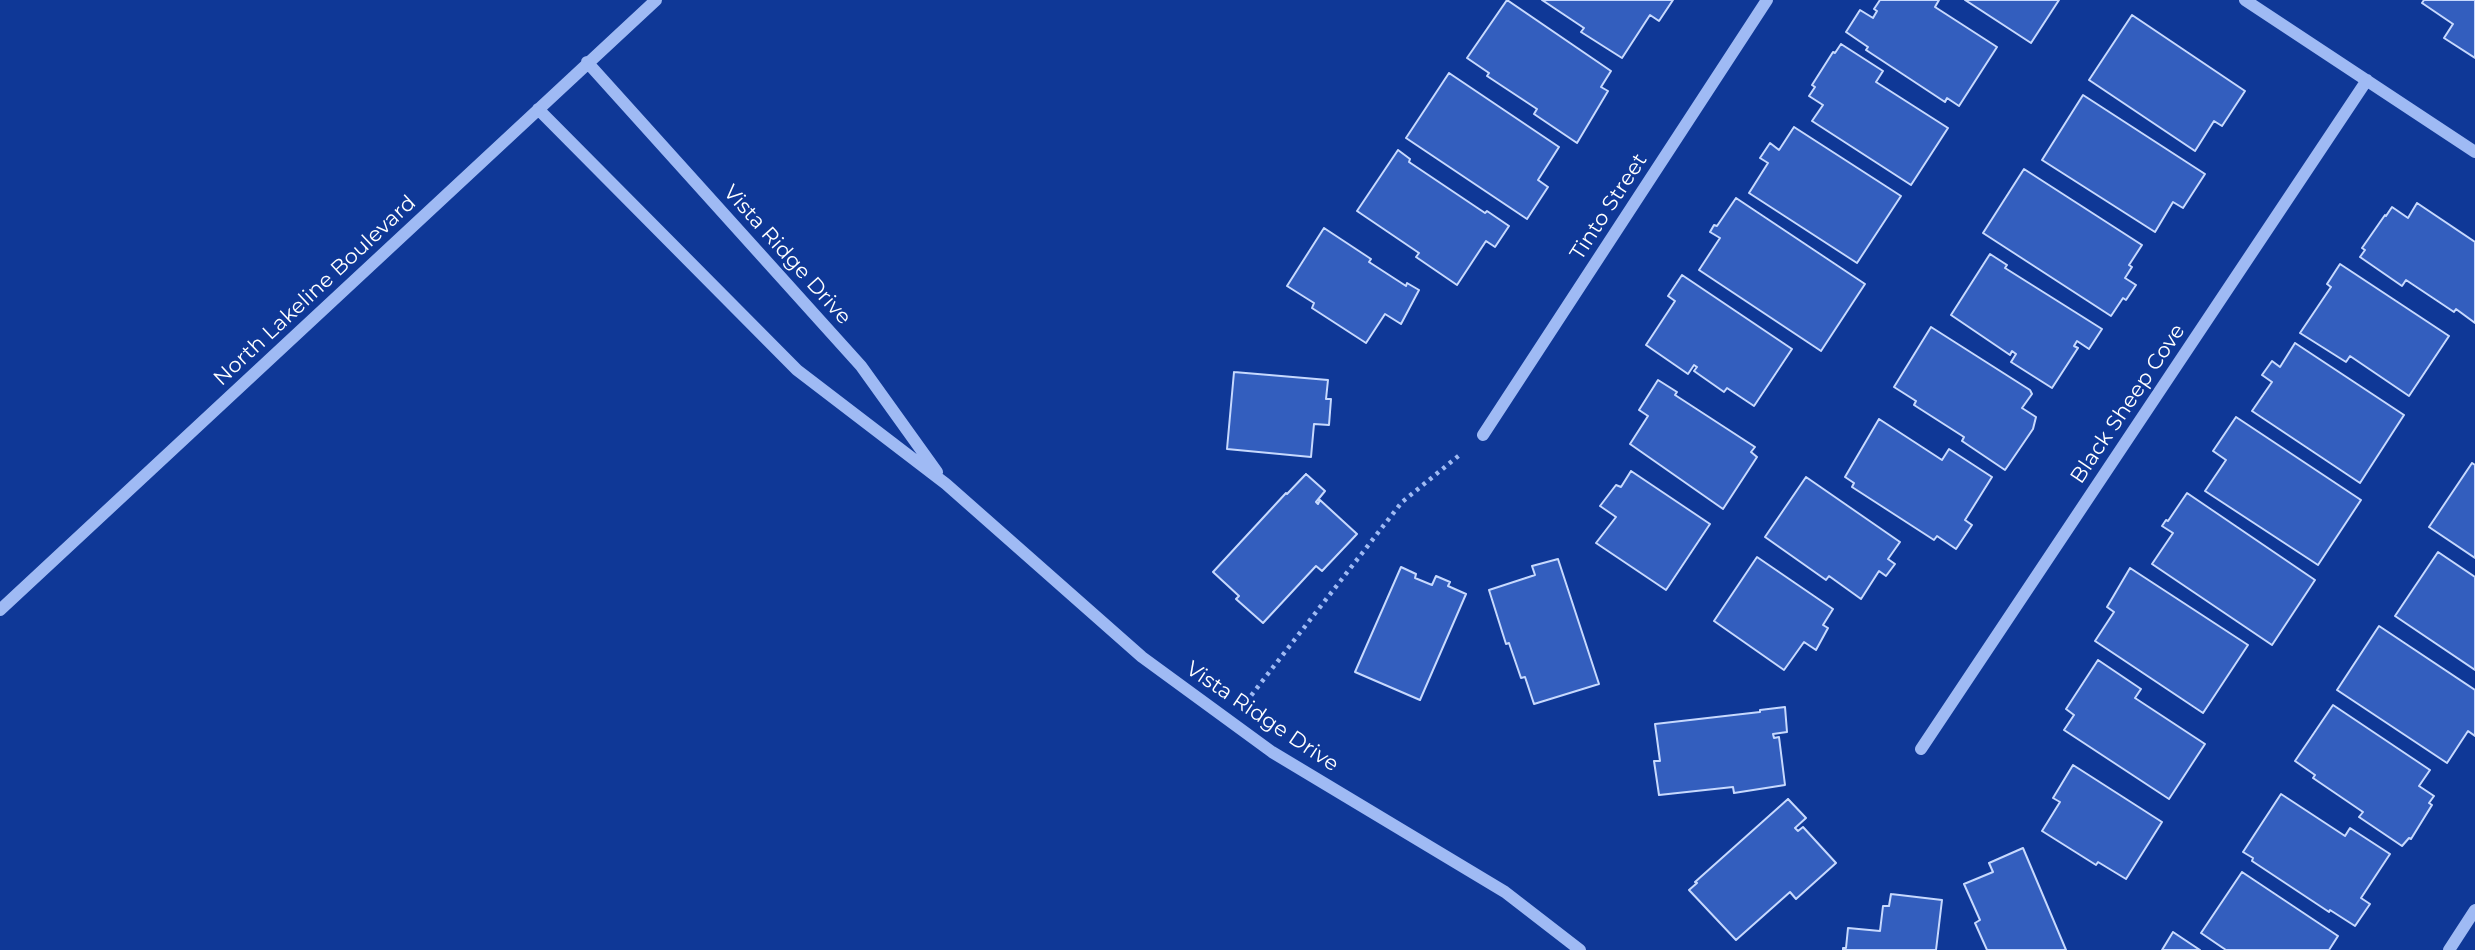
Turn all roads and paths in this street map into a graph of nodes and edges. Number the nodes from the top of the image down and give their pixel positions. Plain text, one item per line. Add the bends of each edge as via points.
1 (656, 0) edge
2 (1767, 0) edge
3 (2245, 0) edge
4 (587, 62) junction
5 (2367, 80) junction
6 (538, 110) junction
7 (2475, 152) edge
8 (1483, 435) joint
9 (946, 484) junction
10 (0, 610) edge
11 (1231, 722) junction
12 (1921, 749) dead end
13 (2475, 910) edge
14 (1580, 950) edge
15 (2449, 950) edge

1 - 4 street, North Lakeline Boulevard
2 - 8 street, Tinto Street
3 - 5 street
4 - 6 street, North Lakeline Boulevard
4 - 9 street, Vista Ridge Drive via 861,366
5 - 7 street
5 - 12 street, Black Sheep Cove
6 - 9 street, Vista Ridge Drive via 797,370
6 - 10 street, North Lakeline Boulevard
8 - 11 path via 1402,502
9 - 11 street, Vista Ridge Drive via 1142,657
11 - 14 street, Vista Ridge Drive via 1272,752 1505,892
13 - 15 street

